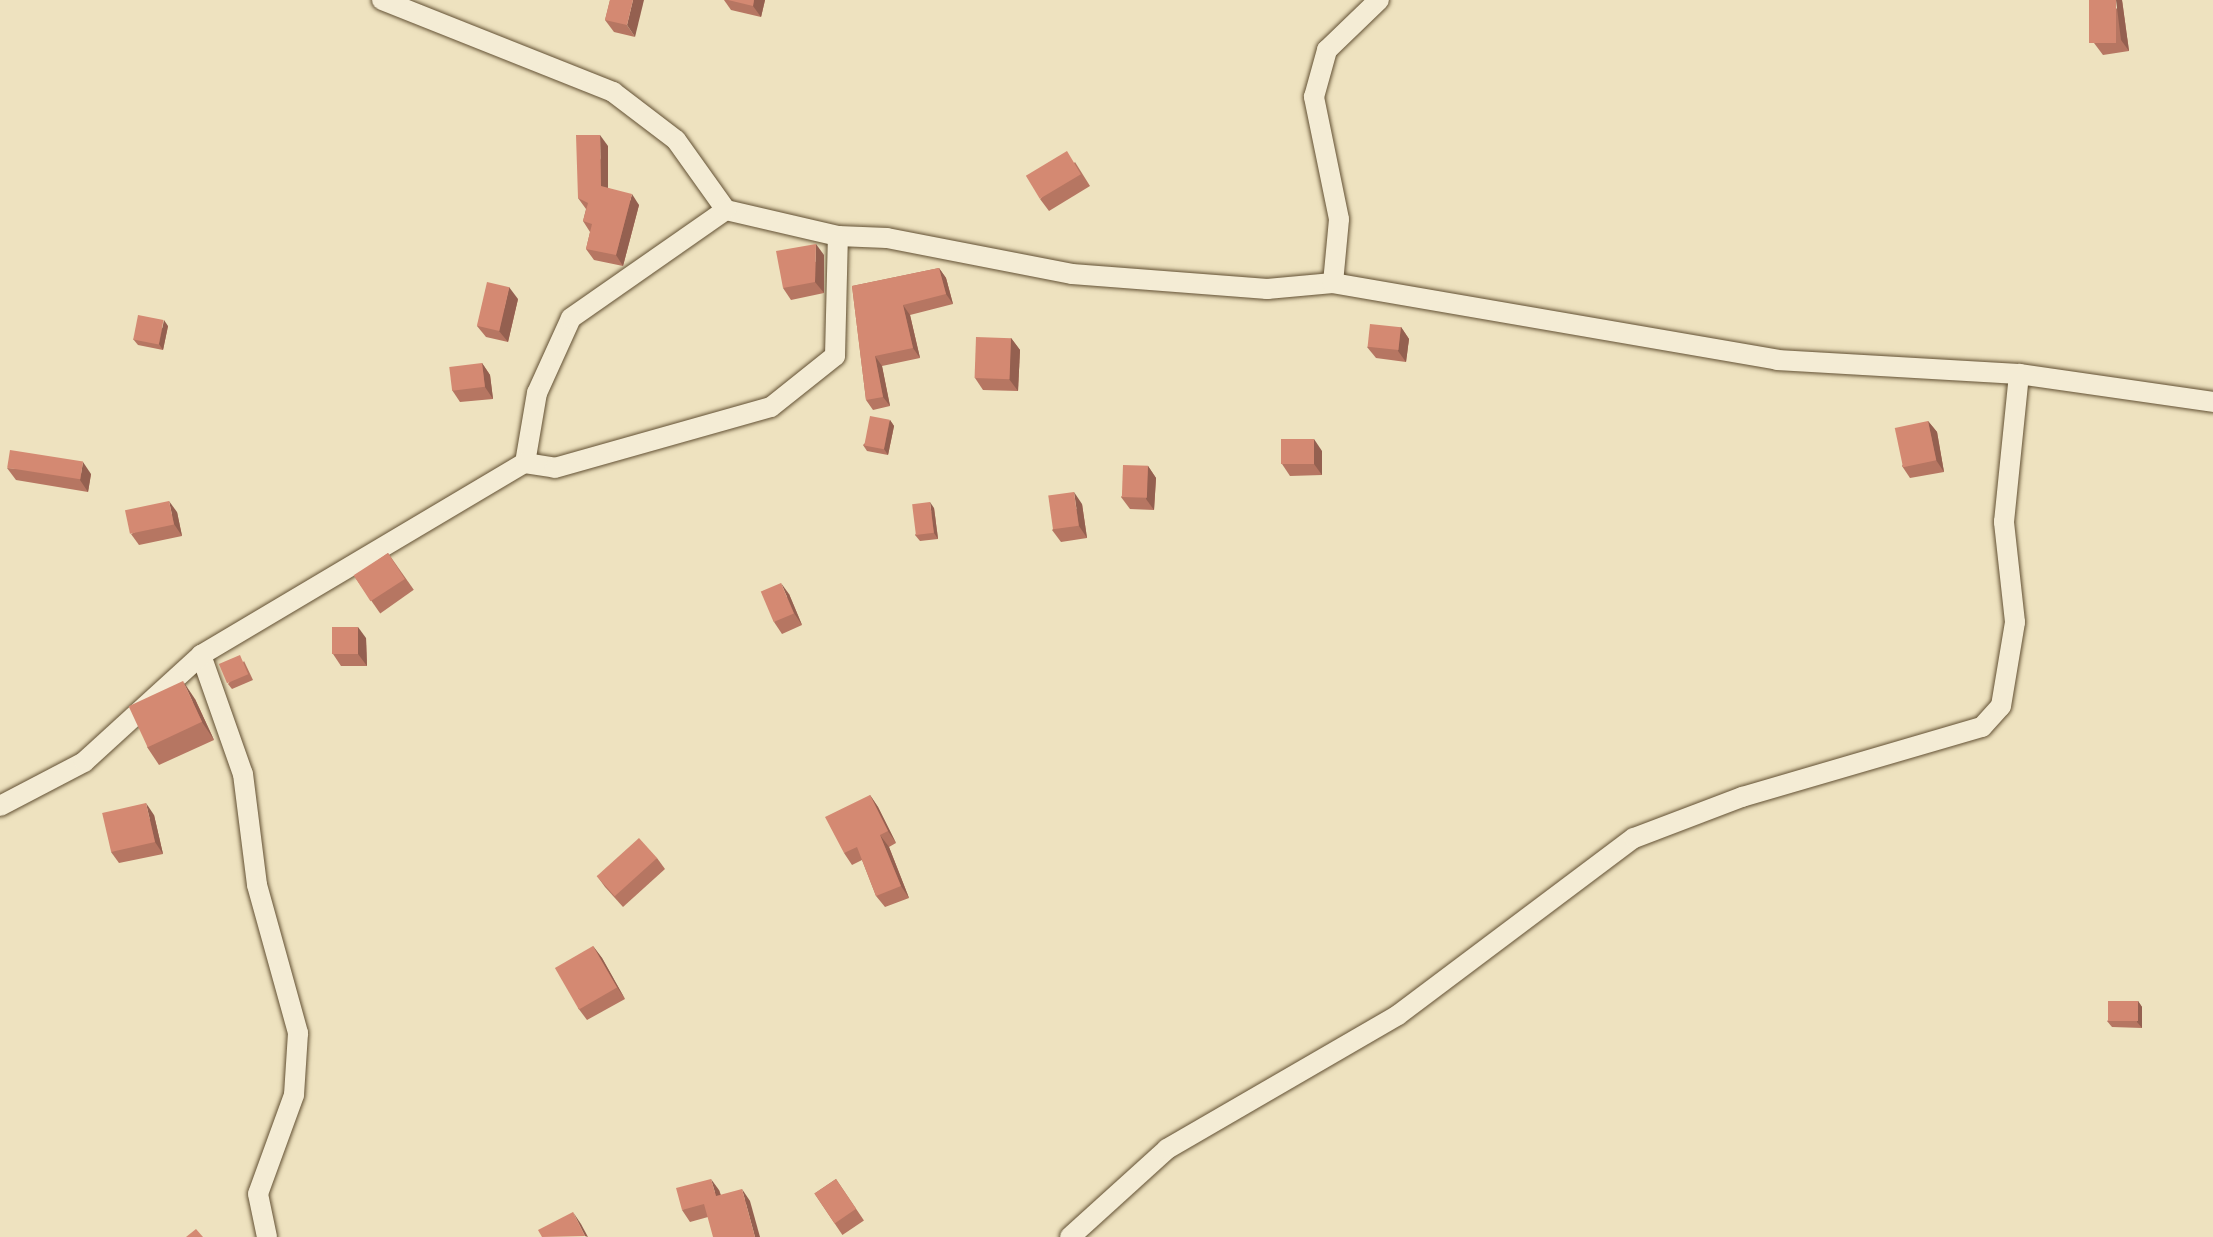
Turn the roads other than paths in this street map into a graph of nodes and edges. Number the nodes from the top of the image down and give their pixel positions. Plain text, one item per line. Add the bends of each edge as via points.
1 (382, 0) edge
2 (1379, 0) edge
3 (726, 210) junction
4 (838, 236) junction
5 (1333, 283) junction
6 (2019, 374) junction
7 (2213, 402) edge
8 (525, 463) junction
9 (201, 655) junction
10 (0, 806) edge
11 (267, 1237) edge
12 (1070, 1237) edge

1 - 3 street via 613,92 676,140
2 - 5 street via 1327,50 1314,97 1339,219
3 - 4 street
3 - 8 street via 571,318 537,393
4 - 5 street via 887,238 1072,274 1267,289
4 - 8 street via 835,356 771,407 555,468
5 - 6 street via 1777,360
6 - 7 street
6 - 12 street via 2004,522 2015,622 2001,706 1982,727 1742,797 1634,838 1398,1015 1167,1149
8 - 9 street
9 - 10 street via 84,762
9 - 11 street via 243,774 257,885 298,1033 294,1095 258,1194

